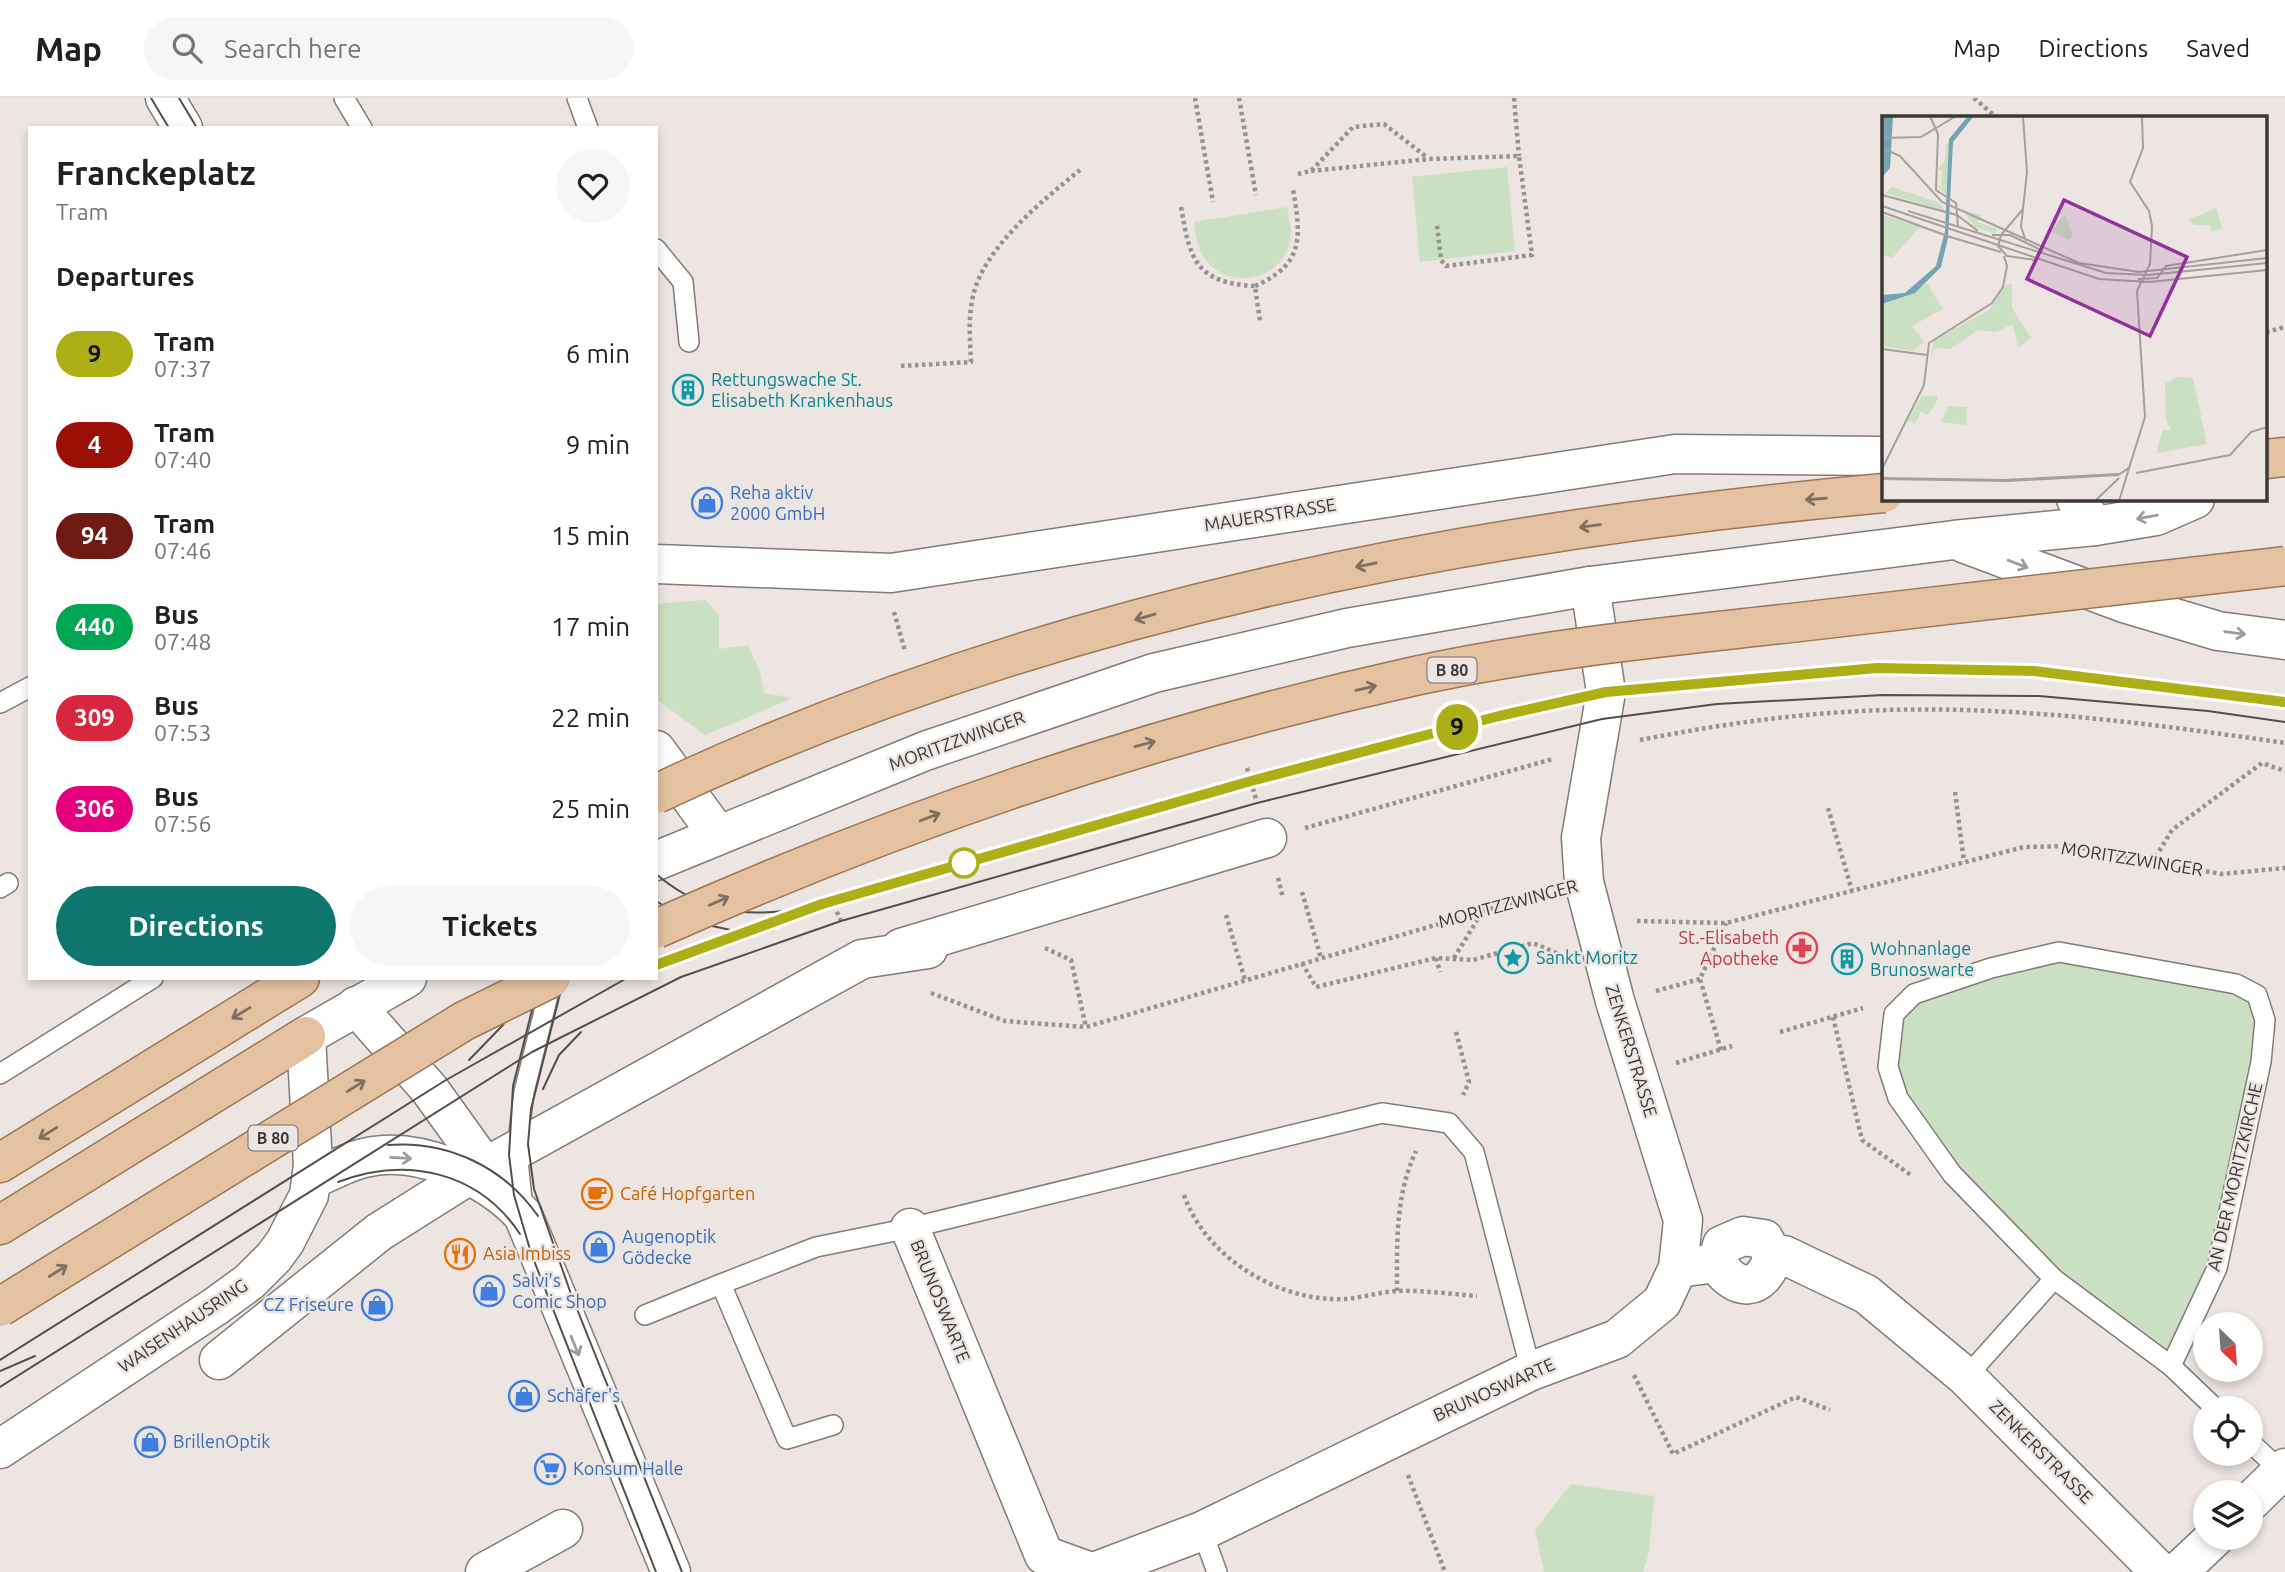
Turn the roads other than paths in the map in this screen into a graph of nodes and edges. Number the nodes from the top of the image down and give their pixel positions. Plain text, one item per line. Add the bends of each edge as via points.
1 (165, 98) edge
2 (344, 98) edge
3 (577, 98) edge
4 (182, 126) edge
5 (361, 126) edge
6 (587, 126) edge
7 (658, 252) edge
8 (689, 342) dead end
9 (1882, 456) edge
10 (2285, 458) edge
11 (2268, 466) edge
12 (1882, 493) edge
13 (2193, 500) edge
14 (2085, 512) edge
15 (1954, 540) junction
16 (658, 564) edge
17 (2285, 566) edge
18 (1590, 586) junction
19 (2285, 640) edge
20 (28, 688) edge
21 (0, 703) edge
22 (658, 753) edge
23 (658, 793) edge
24 (718, 835) junction
25 (1267, 838) road end
26 (658, 860) edge
27 (658, 928) edge
28 (855, 948) junction
29 (928, 949) dead end
30 (150, 980) edge
31 (297, 980) edge
32 (403, 980) edge
33 (547, 980) edge
34 (550, 980) edge
35 (899, 980) road end
36 (356, 1006) junction
37 (306, 1036) junction
38 (0, 1074) edge
39 (0, 1163) edge
40 (492, 1165) junction
41 (313, 1179) junction
42 (0, 1225) edge
43 (910, 1228) junction
44 (1678, 1268) junction
45 (2054, 1279) junction
46 (721, 1284) junction
47 (0, 1307) edge
48 (645, 1315) dead end
49 (219, 1360) dead end
50 (2171, 1366) junction
51 (1531, 1371) junction
52 (1966, 1377) junction
53 (2202, 1396) edge
54 (832, 1425) dead end
55 (0, 1449) edge
56 (2263, 1453) edge
57 (2283, 1470) edge
58 (2263, 1489) edge
59 (563, 1528) dead end
60 (1202, 1531) junction
61 (2201, 1550) edge
62 (485, 1572) edge
63 (671, 1572) edge
64 (1092, 1572) edge
65 (1217, 1572) edge
66 (2160, 1572) edge
67 (2178, 1572) edge

1 - 4 street
2 - 5 lane
3 - 6 lane
7 - 8 lane via 682,282
9 - 16 street, MAUERSTRASSE via 1675,454 891,573
10 - 11 street
12 -> 23 main road, bridge via 1542,532 1368,564 1180,607 959,671
13 -> 14 street, MORITZZWINGER via 2156,516
14 - 15 street, MORITZZWINGER
15 - 18 street, MORITZZWINGER
15 -> 19 street, MORITZZWINGER via 2124,603 2218,631
27 -> 17 main road, B 80, bridge via 779,874 955,807 1128,749 1419,675 1631,641
18 - 24 street, MORITZZWINGER via 1347,628 1154,673 925,751
18 - 44 street, ZENKERSTRASSE via 1606,692 1581,838 1584,882 1683,1220
20 - 21 lane
22 - 24 street
24 - 26 street, MORITZZWINGER
25 - 28 street
28 - 29 street
28 - 35 street
28 - 40 street
30 - 38 lane
31 -> 39 main road
32 - 36 street
47 -> 33 main road, B 80, bridge via 464,1021
34 - 40 lane via 532,1052
36 - 37 street
36 - 40 street
37 - 41 street, WAISENHAUSRING
37 - 42 main road
41 -> 40 street via 364,1158 403,1156
40 - 49 street via 379,1232
40 -> 63 street via 523,1215
41 - 55 street, WAISENHAUSRING via 285,1242 249,1282
43 - 46 lane, BRUNOSWARTE via 816,1247
43 - 51 lane via 1382,1113 1440,1122 1474,1152
43 - 64 street, BRUNOSWARTE via 1044,1555
44 - 51 street, BRUNOSWARTE via 1662,1302 1617,1339
44 - 52 street, ZENKERSTRASSE via 1717,1263 1722,1245 1743,1236 1764,1239 1773,1257 1784,1255 1866,1294
45 - 50 lane
45 - 50 lane, AN DER MORITZKIRCHE via 1952,1174 1898,1098 1888,1067 1894,1014 1914,994 1990,968 2059,952 2236,984 2257,995 2264,1020 2261,1062 2217,1268
45 - 52 lane
46 - 48 lane, BRUNOSWARTE
46 - 54 lane via 787,1439
50 - 53 lane
51 - 60 street, BRUNOSWARTE
52 - 66 street, ZENKERSTRASSE
56 - 57 lane
57 - 58 street
59 - 62 street
60 - 64 street, BRUNOSWARTE
60 - 65 lane
61 - 67 street

